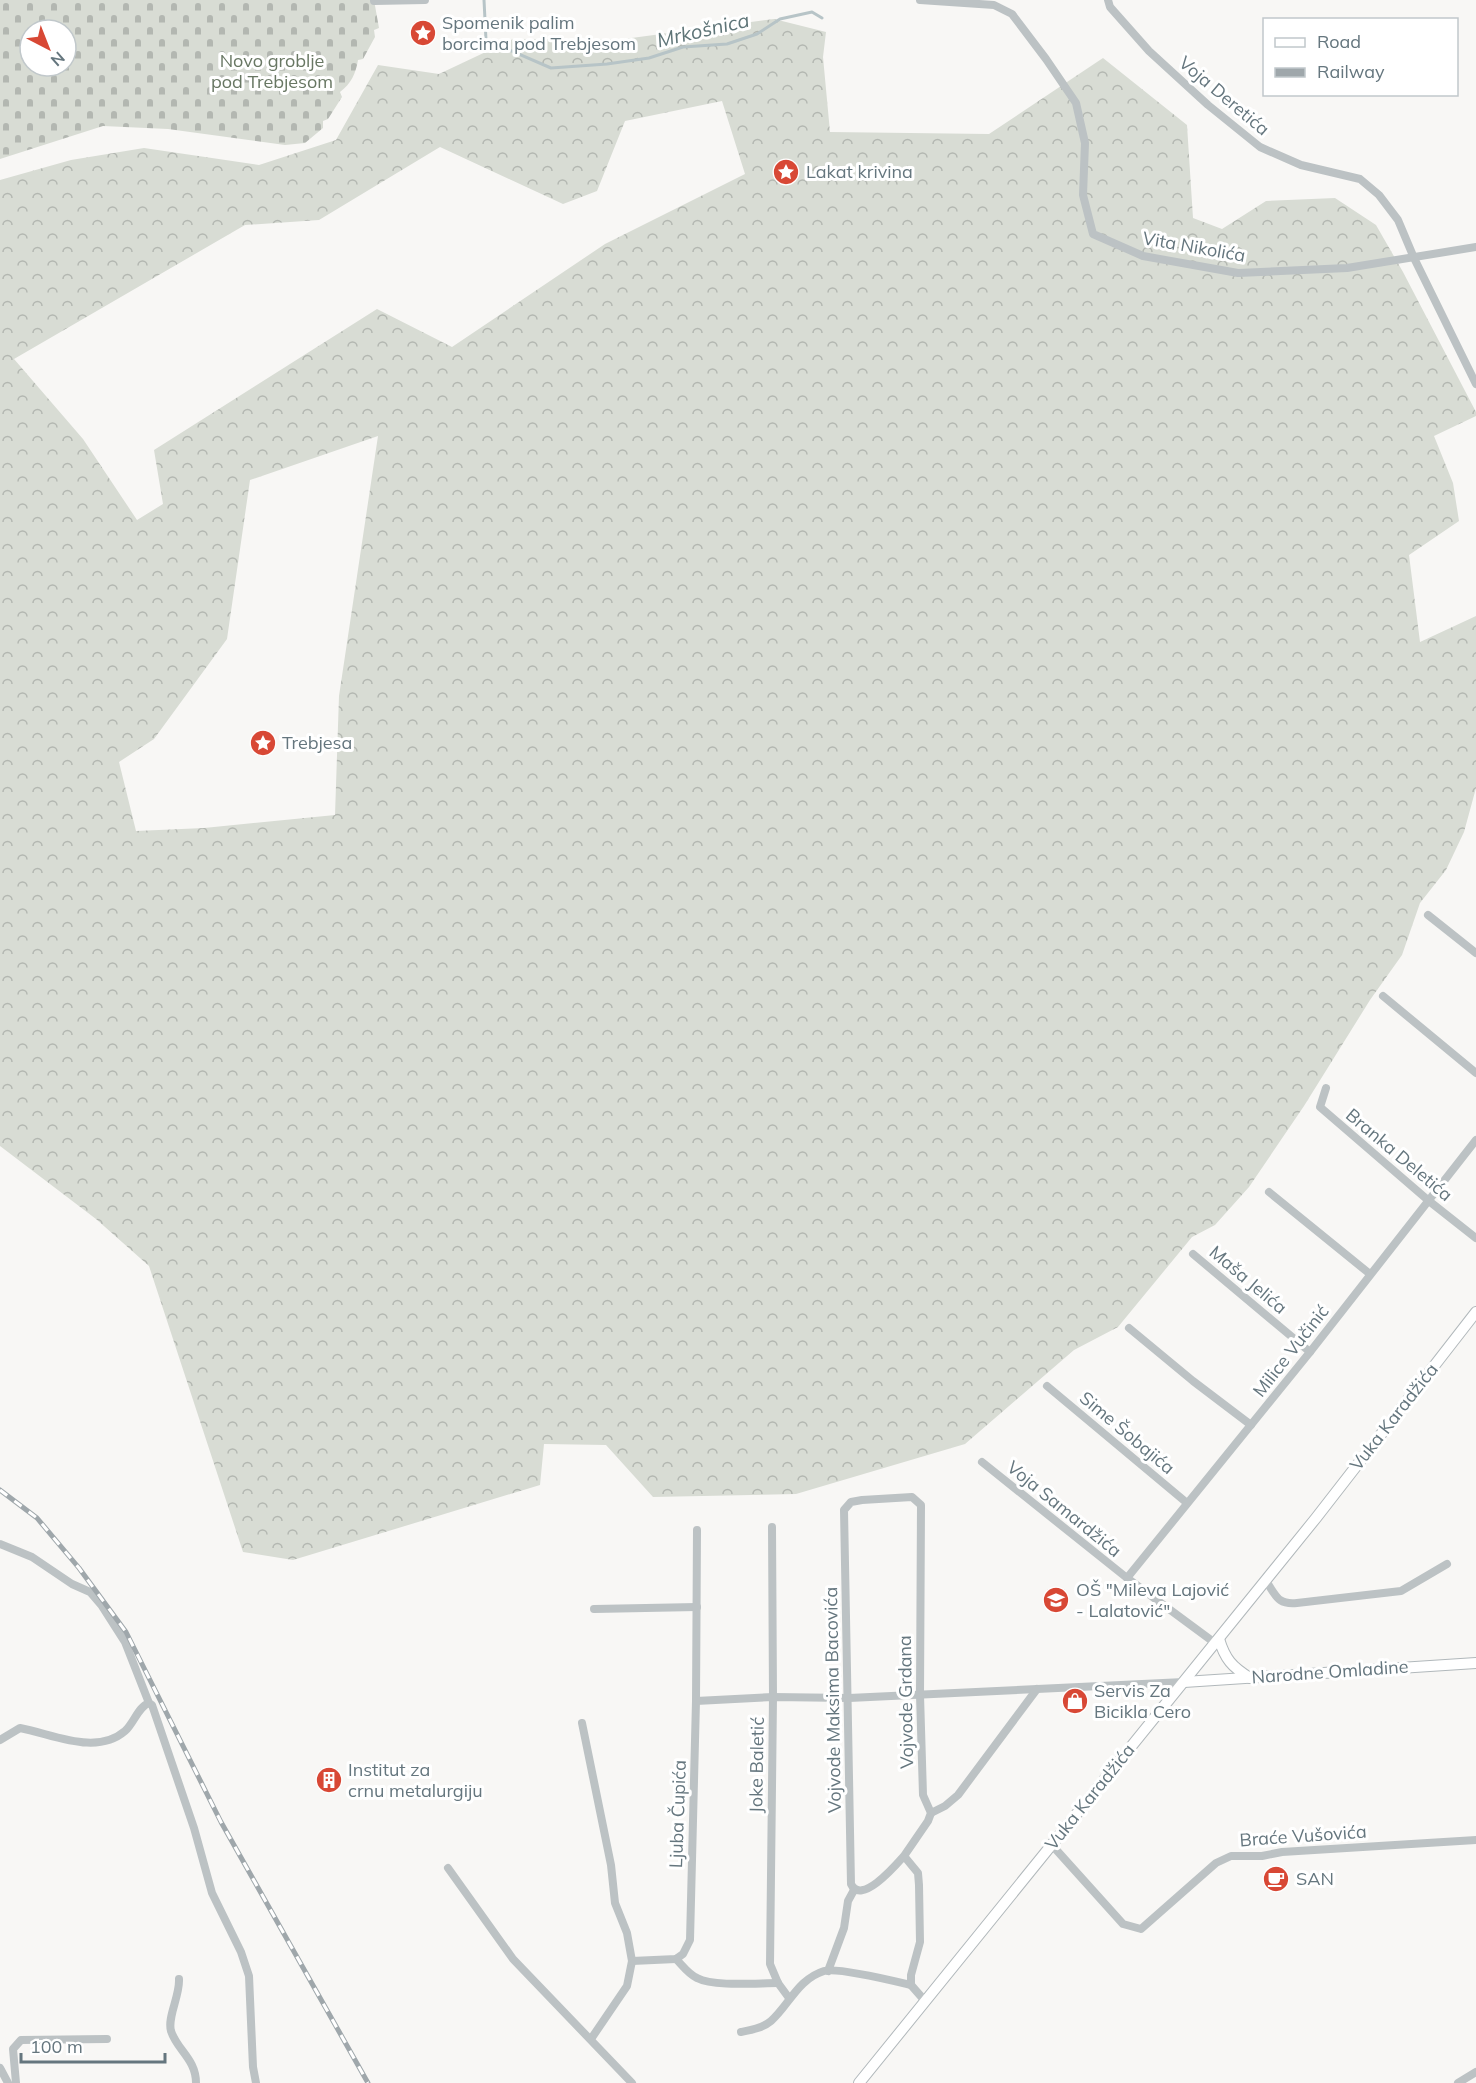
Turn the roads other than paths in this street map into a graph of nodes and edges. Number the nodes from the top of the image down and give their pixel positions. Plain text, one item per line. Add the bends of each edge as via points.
1 (425, 0) edge
2 (920, 0) edge
3 (1108, 0) edge
4 (374, 1) edge
5 (1476, 247) edge
6 (1414, 258) junction
7 (1476, 384) edge
8 (1428, 915) dead end
9 (1476, 953) edge
10 (1383, 996) dead end
11 (1476, 1073) edge
12 (1326, 1088) dead end
13 (1476, 1140) edge
14 (1269, 1192) dead end
15 (1429, 1201) junction
16 (1476, 1238) edge
17 (1193, 1254) dead end
18 (1370, 1274) junction
19 (1476, 1312) edge
20 (1129, 1328) dead end
21 (1311, 1352) junction
22 (1047, 1386) dead end
23 (1251, 1425) junction
24 (982, 1462) dead end
25 (1187, 1503) junction
26 (844, 1510) joint
27 (772, 1527) dead end
28 (697, 1530) dead end
29 (0, 1544) edge
30 (1447, 1564) dead end
31 (1127, 1578) junction
32 (1266, 1581) junction
33 (697, 1606) junction
34 (594, 1608) dead end
35 (1217, 1641) junction
36 (1476, 1663) edge
37 (1250, 1678) junction
38 (1184, 1682) junction
39 (1037, 1689) junction
40 (920, 1695) junction
41 (773, 1697) junction
42 (849, 1698) junction
43 (696, 1701) junction
44 (149, 1703) junction
45 (582, 1723) dead end
46 (0, 1740) edge
47 (932, 1813) junction
48 (1476, 1840) edge
49 (1051, 1844) junction
50 (904, 1856) junction
51 (448, 1868) dead end
52 (854, 1889) junction
53 (676, 1959) junction
54 (632, 1960) junction
55 (828, 1971) junction
56 (179, 1979) dead end
57 (777, 1983) junction
58 (911, 1985) junction
59 (789, 1998) junction
60 (925, 2001) junction
61 (741, 2032) dead end
62 (591, 2039) junction
63 (106, 2040) dead end
64 (0, 2068) edge
65 (1476, 2072) edge
66 (8, 2083) edge
67 (16, 2083) edge
68 (196, 2083) edge
69 (256, 2083) edge
70 (632, 2083) edge
71 (860, 2083) edge
72 (1458, 2083) edge

1 - 4 street
2 - 6 street, Vita Nikolića via 994,5 1012,14 1046,58 1076,103 1085,143 1083,195 1093,234 1143,256 1238,273 1347,268
3 - 6 street, Voja Deretića via 1149,51 1260,147 1300,165 1360,179 1379,195 1398,220
5 - 6 street
6 - 7 street, Voja Deretića
8 - 9 street
10 - 11 street
12 - 15 street, Branka Deletića via 1320,1107
13 - 15 street, Milice Vučinić
14 - 18 street
15 - 16 street, Branka Deletića
15 - 18 street, Milice Vučinić
17 - 21 street, Maša Jelića
18 - 21 street, Milice Vučinić
19 - 32 street, Vuka Karadžića
20 - 23 street
21 - 23 street, Milice Vučinić
22 - 25 street, Sime Šobajića
23 - 25 street, Milice Vučinić
24 - 31 street, Voja Samardžića
25 - 31 street, Milice Vučinić
26 - 40 street, Vojvode Grdana via 851,1503 872,1499 912,1497 921,1505
26 - 42 street, Vojvode Maksima Bacovića
27 - 41 street, Joke Baletić
28 - 33 street, Ljuba Čupića
29 - 44 street via 32,1557 90,1592 125,1642
30 - 32 street via 1401,1591 1297,1603 1280,1602
31 - 35 street, Voja Samardžića
32 - 35 street, Vuka Karadžića
33 - 34 street
33 - 43 street, Ljuba Čupića
35 - 37 street via 1229,1663
35 - 38 street, Vuka Karadžića
36 - 37 street, Narodne Omladine
37 - 38 street, Narodne Omladine
38 - 39 street
38 - 49 street, Vuka Karadžića
39 - 40 street
39 - 47 street via 958,1795
40 - 42 street
40 - 47 street, Vojvode Grdana via 923,1795
41 - 42 street
41 - 43 street
41 - 57 street, Joke Baletić via 770,1964
42 - 52 street, Vojvode Maksima Bacovića via 850,1884
43 - 53 street, Ljuba Čupića via 690,1940
44 - 46 street via 126,1731 112,1740 90,1743 20,1728
44 - 69 street via 194,1828 212,1893 249,1976
45 - 54 street via 615,1903
47 - 50 street
48 - 49 street, Braće Vušovića via 1231,1856 1208,1869 1142,1929 1123,1924
49 - 60 street, Vuka Karadžića
50 - 52 street via 877,1883 866,1889
50 - 58 street via 918,1873 919,1885 920,1942
51 - 62 street via 513,1959
52 - 55 street
53 - 54 street
53 - 57 street via 688,1973 709,1982
54 - 62 street via 627,1986
55 - 58 street
55 - 59 street via 802,1984
56 - 68 street via 170,2029 189,2058
57 - 59 street, Joke Baletić
58 - 60 street
59 - 61 street via 770,2021
60 - 71 street, Vuka Karadžića
62 - 70 street
63 - 67 street via 21,2040 13,2049
64 - 66 street
65 - 72 street

